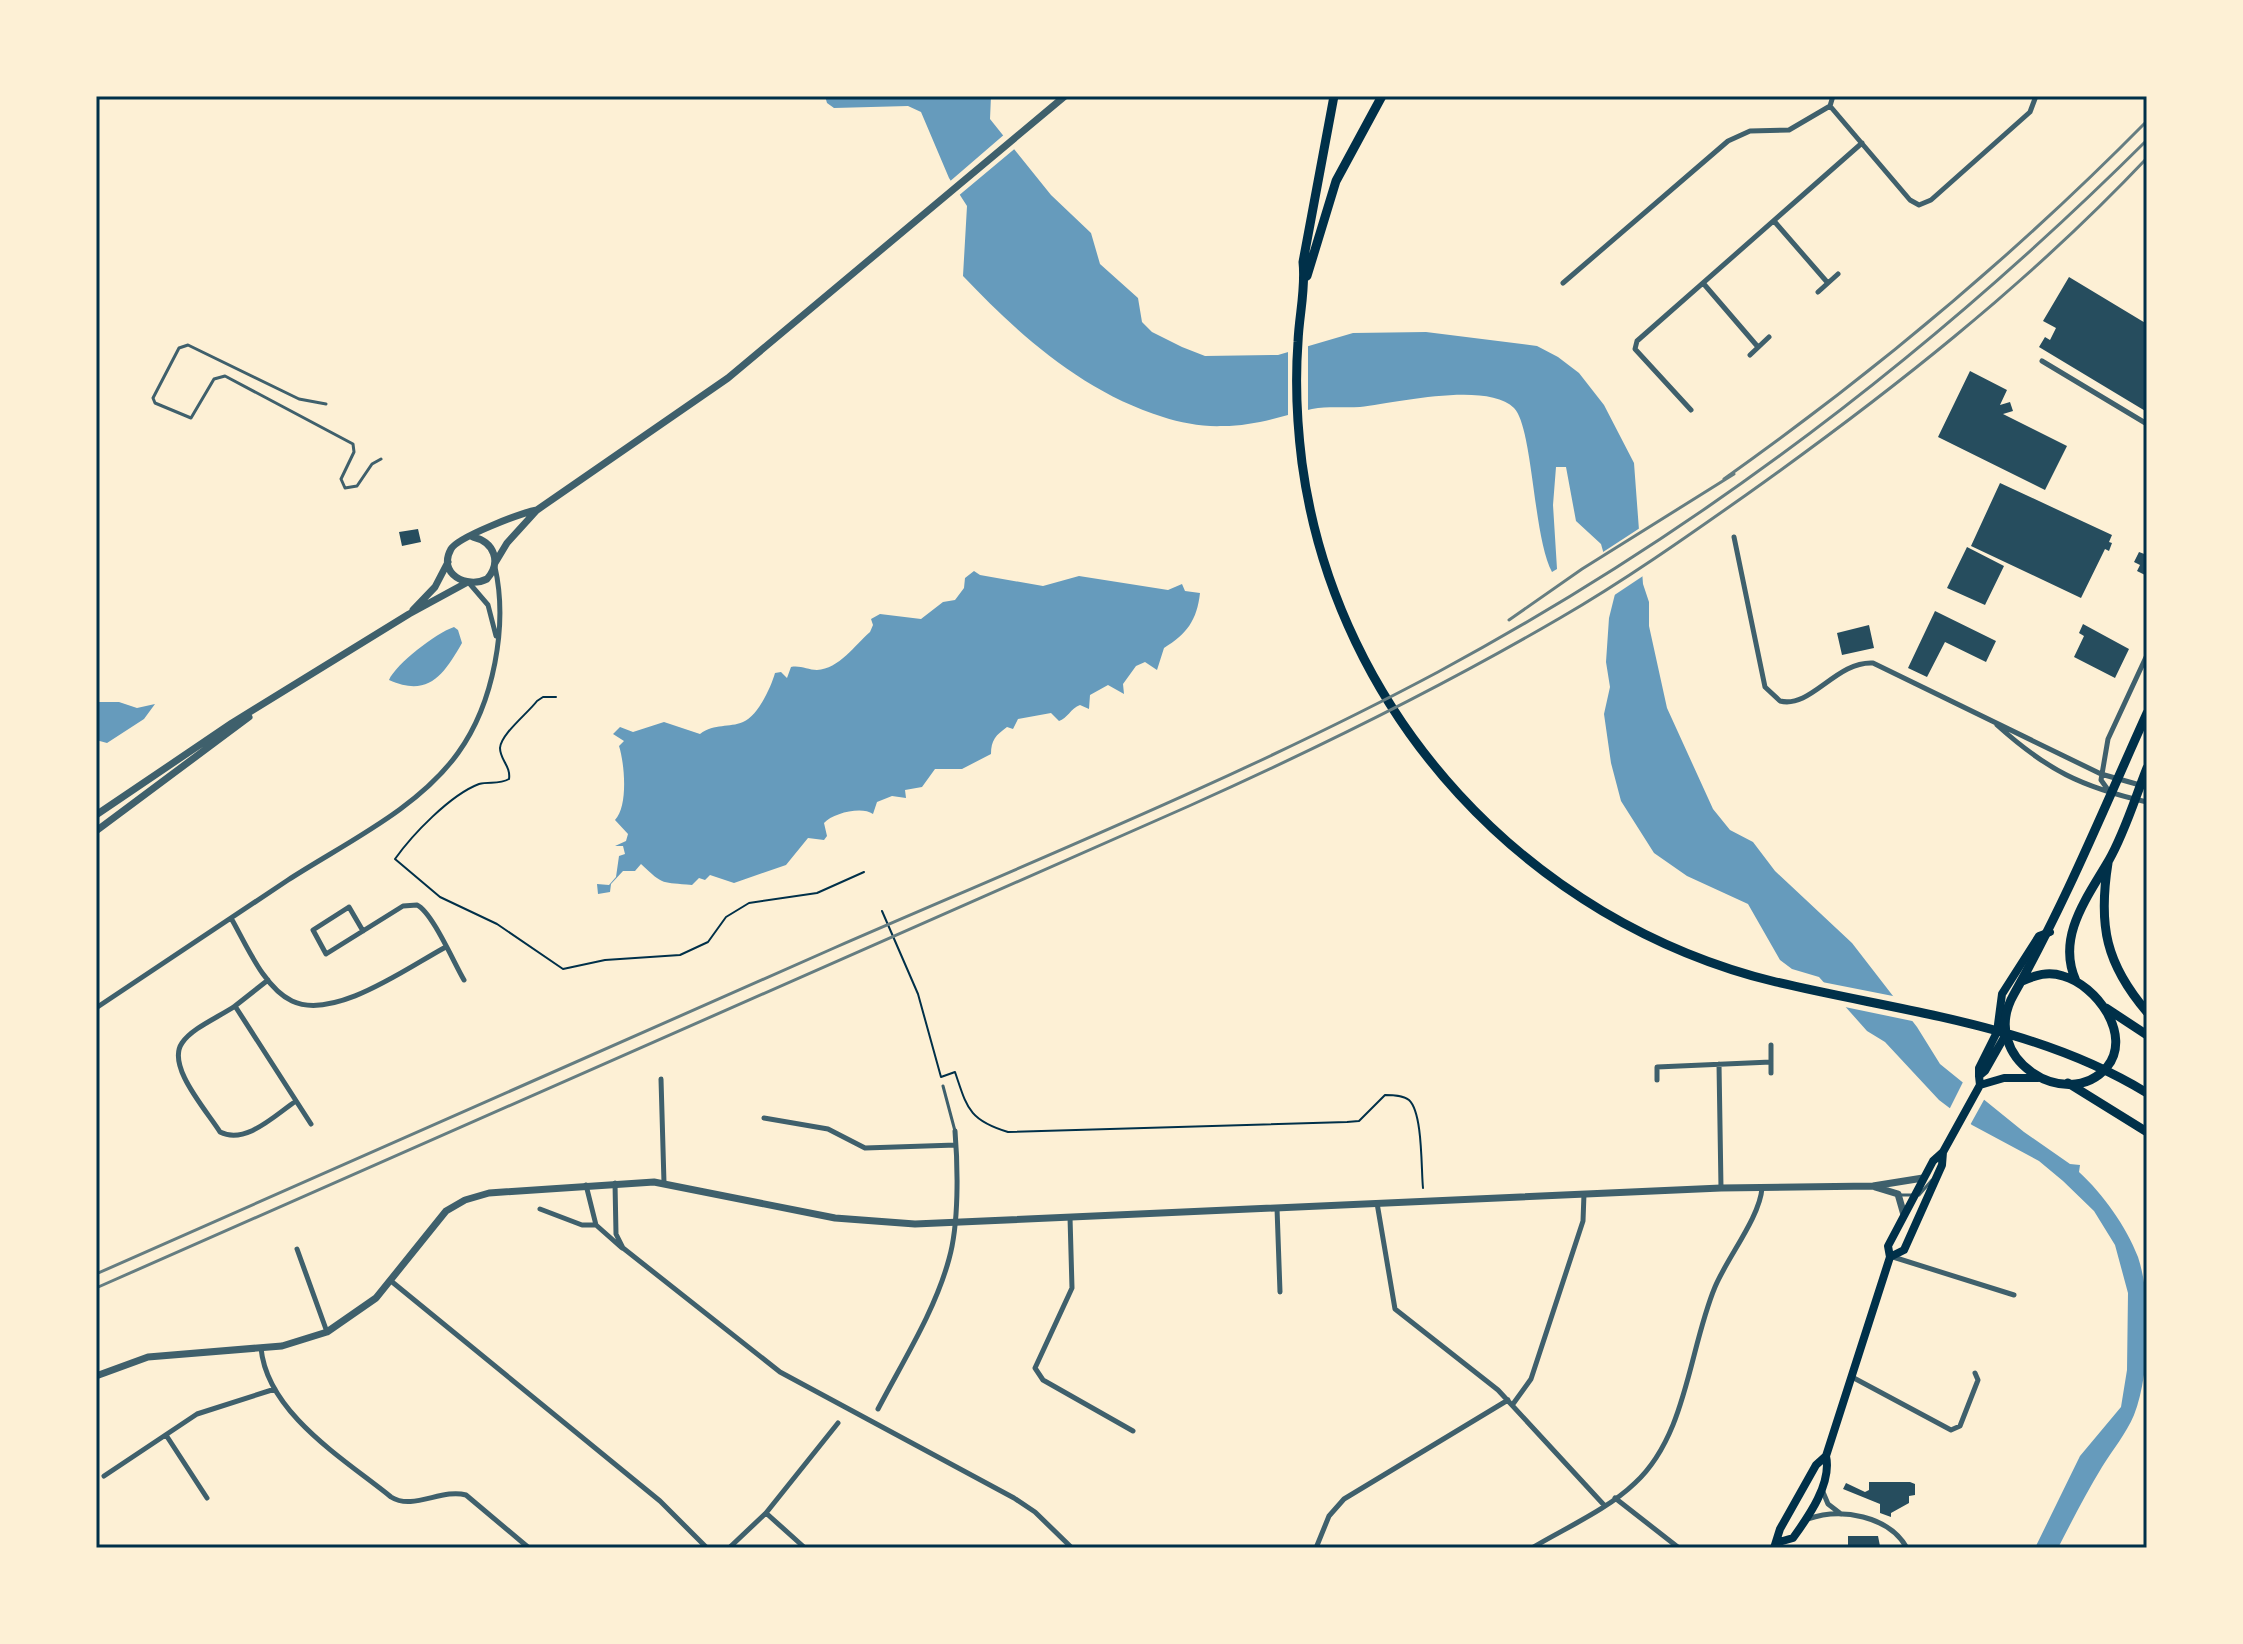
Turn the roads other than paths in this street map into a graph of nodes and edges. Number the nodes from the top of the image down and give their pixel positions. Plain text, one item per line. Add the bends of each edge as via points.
1 (1065, 96) edge
2 (1334, 96) edge
3 (1382, 96) edge
4 (1833, 96) edge
5 (2036, 96) edge
6 (1830, 106) junction
7 (1862, 143) junction
8 (1774, 221) junction
9 (1838, 274) dead end
10 (1305, 279) junction
11 (1827, 282) junction
12 (1563, 283) dead end
13 (1703, 283) junction
14 (1818, 292) dead end
15 (1769, 337) dead end
16 (1758, 347) junction
17 (1750, 355) dead end
18 (2042, 361) dead end
19 (326, 404) dead end
20 (1691, 410) dead end
21 (2147, 424) edge
22 (381, 459) dead end
23 (537, 510) junction
24 (473, 537) junction
25 (1734, 537) dead end
26 (448, 562) junction
27 (495, 565) junction
28 (468, 583) junction
29 (409, 614) junction
30 (496, 636) junction
31 (2147, 655) edge
32 (263, 706) junction
33 (2147, 713) edge
34 (1990, 719) junction
35 (2147, 768) edge
36 (2101, 774) junction
37 (2118, 779) junction
38 (2144, 786) edge
39 (2112, 795) junction
40 (2135, 799) junction
41 (2147, 802) edge
42 (96, 815) edge
43 (96, 831) edge
44 (2109, 860) junction
45 (231, 918) junction
46 (363, 931) junction
47 (2050, 931) junction
48 (444, 948) junction
49 (268, 979) junction
50 (464, 980) dead end
51 (2022, 981) junction
52 (2076, 981) junction
53 (2100, 1004) junction
54 (235, 1006) junction
55 (96, 1008) edge
56 (2147, 1012) edge
57 (2007, 1033) junction
58 (2147, 1035) edge
59 (1771, 1045) dead end
60 (1771, 1062) junction
61 (1719, 1064) junction
62 (1771, 1073) dead end
63 (2038, 1078) junction
64 (661, 1079) dead end
65 (1657, 1080) dead end
66 (1979, 1080) junction
67 (2068, 1083) junction
68 (943, 1086) road end
69 (2147, 1093) edge
70 (296, 1101) junction
71 (764, 1118) dead end
72 (311, 1124) dead end
73 (955, 1131) joint
74 (2147, 1132) edge
75 (956, 1145) junction
76 (1943, 1152) junction
77 (1923, 1178) junction
78 (1935, 1179) junction
79 (615, 1182) junction
80 (664, 1183) junction
81 (586, 1185) junction
82 (1873, 1186) junction
83 (1762, 1187) junction
84 (1721, 1188) junction
85 (1584, 1194) junction
86 (1898, 1194) junction
87 (1913, 1196) junction
88 (1377, 1203) junction
89 (1277, 1208) junction
90 (540, 1209) dead end
91 (1904, 1215) junction
92 (1070, 1217) junction
93 (954, 1223) junction
94 (596, 1225) junction
95 (623, 1248) junction
96 (297, 1249) dead end
97 (1890, 1257) junction
98 (391, 1281) junction
99 (1280, 1292) dead end
100 (2014, 1295) dead end
101 (327, 1332) junction
102 (261, 1348) junction
103 (1975, 1373) dead end
104 (96, 1376) edge
105 (1850, 1376) junction
106 (275, 1389) junction
107 (1510, 1402) junction
108 (878, 1409) dead end
109 (838, 1423) dead end
110 (1133, 1431) dead end
111 (166, 1435) junction
112 (1826, 1456) junction
113 (104, 1476) dead end
114 (1822, 1487) junction
115 (207, 1498) dead end
116 (1615, 1498) junction
117 (1604, 1505) junction
118 (766, 1513) junction
119 (1842, 1515) junction
120 (1805, 1520) junction
121 (1777, 1545) edge
122 (529, 1548) edge
123 (707, 1548) edge
124 (729, 1548) edge
125 (805, 1548) edge
126 (1072, 1548) edge
127 (1316, 1548) edge
128 (1532, 1548) edge
129 (1679, 1548) edge
130 (1907, 1548) edge

1 - 23 street via 728,378
2 - 10 main road via 1303,262
3 - 10 main road via 1336,181
4 - 6 street
5 - 7 street via 2030,112 1919,205
6 - 7 street
6 - 12 street via 1789,130 1750,131 1728,141
7 - 8 street
8 - 11 street
8 - 13 street
9 - 11 street
10 - 69 main road via 1297,346 1298,418 1309,501 1331,582 1362,655 1395,712 1432,765 1486,824 1585,902 1686,953 1771,981 2015,1035 2082,1058
11 - 14 street
13 - 16 street
13 - 20 street via 1637,341 1635,349
15 - 16 street
16 - 17 street
18 - 21 street
19 - 22 lane via 299,399 188,345 179,348 153,398 191,418 214,379 225,376 353,444 341,479 345,488 357,486
23 - 24 street
23 - 27 street
24 - 26 street via 457,542
24 - 27 street via 487,542
25 - 34 street via 1765,687 1780,701 1798,701 1850,665 1873,663
26 - 28 street via 457,578
26 - 29 street via 435,587
27 - 28 street via 487,579
27 - 30 street via 501,604
28 - 29 street
28 - 30 street via 488,605
29 - 32 street
30 - 45 street via 475,722 439,776
31 - 36 street via 2108,739
32 - 42 street
32 - 43 street
33 - 37 main road
34 - 36 street
34 - 39 street via 2031,756
35 - 38 main road
36 - 37 street
36 - 39 street
37 - 38 street
37 - 39 main road
38 - 40 main road
39 - 40 street
39 - 47 main road
40 - 41 street
40 - 44 main road
44 - 52 main road via 2070,935
44 - 56 main road via 2103,893 2109,953
45 - 49 street
45 - 55 street
46 - 46 street via 326,954 313,930 349,907
46 - 48 street via 403,906 417,905 432,918
47 - 51 main road
47 - 66 main road via 2039,936 2002,994 1997,1032 1979,1068
48 - 49 street via 326,1006 291,1001
48 - 50 street
49 - 54 street
51 - 52 main road via 2049,973
51 - 57 main road via 2010,1001
52 - 53 main road
53 - 58 main road
53 - 67 main road via 2115,1030 2113,1054 2097,1075
54 - 70 street
54 - 70 street via 183,1040 177,1067 220,1132 230,1137 244,1136
57 - 63 main road via 2012,1054
57 - 66 main road
59 - 60 street
60 - 61 street
60 - 62 street
61 - 65 street via 1657,1067
61 - 84 street
63 - 66 main road
63 - 67 main road
64 - 80 street
66 - 76 main road
67 - 74 main road
68 - 73 lane
70 - 72 street
71 - 75 street via 828,1129 865,1148
73 - 75 street
75 - 93 street
76 - 77 main road
76 - 78 main road
77 - 82 street
77 - 87 main road
78 - 87 lane
78 - 97 main road via 1904,1250
79 - 80 street
79 - 81 street
79 - 95 street via 616,1234
80 - 93 street via 846,1220
81 - 94 street
81 - 98 street via 504,1191 465,1200 436,1221
82 - 83 street
82 - 86 street
83 - 84 street
83 - 116 street via 1708,1305 1666,1438 1648,1469
84 - 85 street
85 - 88 street
85 - 107 street via 1583,1221 1531,1379
86 - 87 lane
86 - 91 street
87 - 91 main road
88 - 89 street
88 - 107 street via 1395,1309
89 - 92 street
89 - 99 street
90 - 94 street
91 - 97 main road via 1888,1246
92 - 93 street
92 - 110 street via 1072,1288 1035,1368 1043,1380
93 - 108 street via 942,1282
94 - 95 street
95 - 126 street via 780,1372 1014,1498
96 - 101 street
97 - 100 street
97 - 105 main road
98 - 101 street via 369,1305
98 - 123 street via 660,1501
101 - 102 street
102 - 104 street via 148,1357
102 - 106 street
103 - 105 street via 1978,1380 1960,1426 1951,1430
105 - 112 main road
106 - 111 street via 204,1411
106 - 122 street via 309,1429 391,1497 403,1502 466,1495
107 - 117 street
107 - 127 street via 1344,1499 1329,1516
109 - 118 street
111 - 113 street
111 - 115 street
112 - 114 main road via 1830,1470
112 - 121 main road via 1780,1529
114 - 119 street via 1828,1504
114 - 120 main road
116 - 117 street
116 - 129 street
117 - 128 street
118 - 124 street
118 - 125 street
119 - 120 street
119 - 130 street via 1886,1525
120 - 121 main road via 1793,1538

